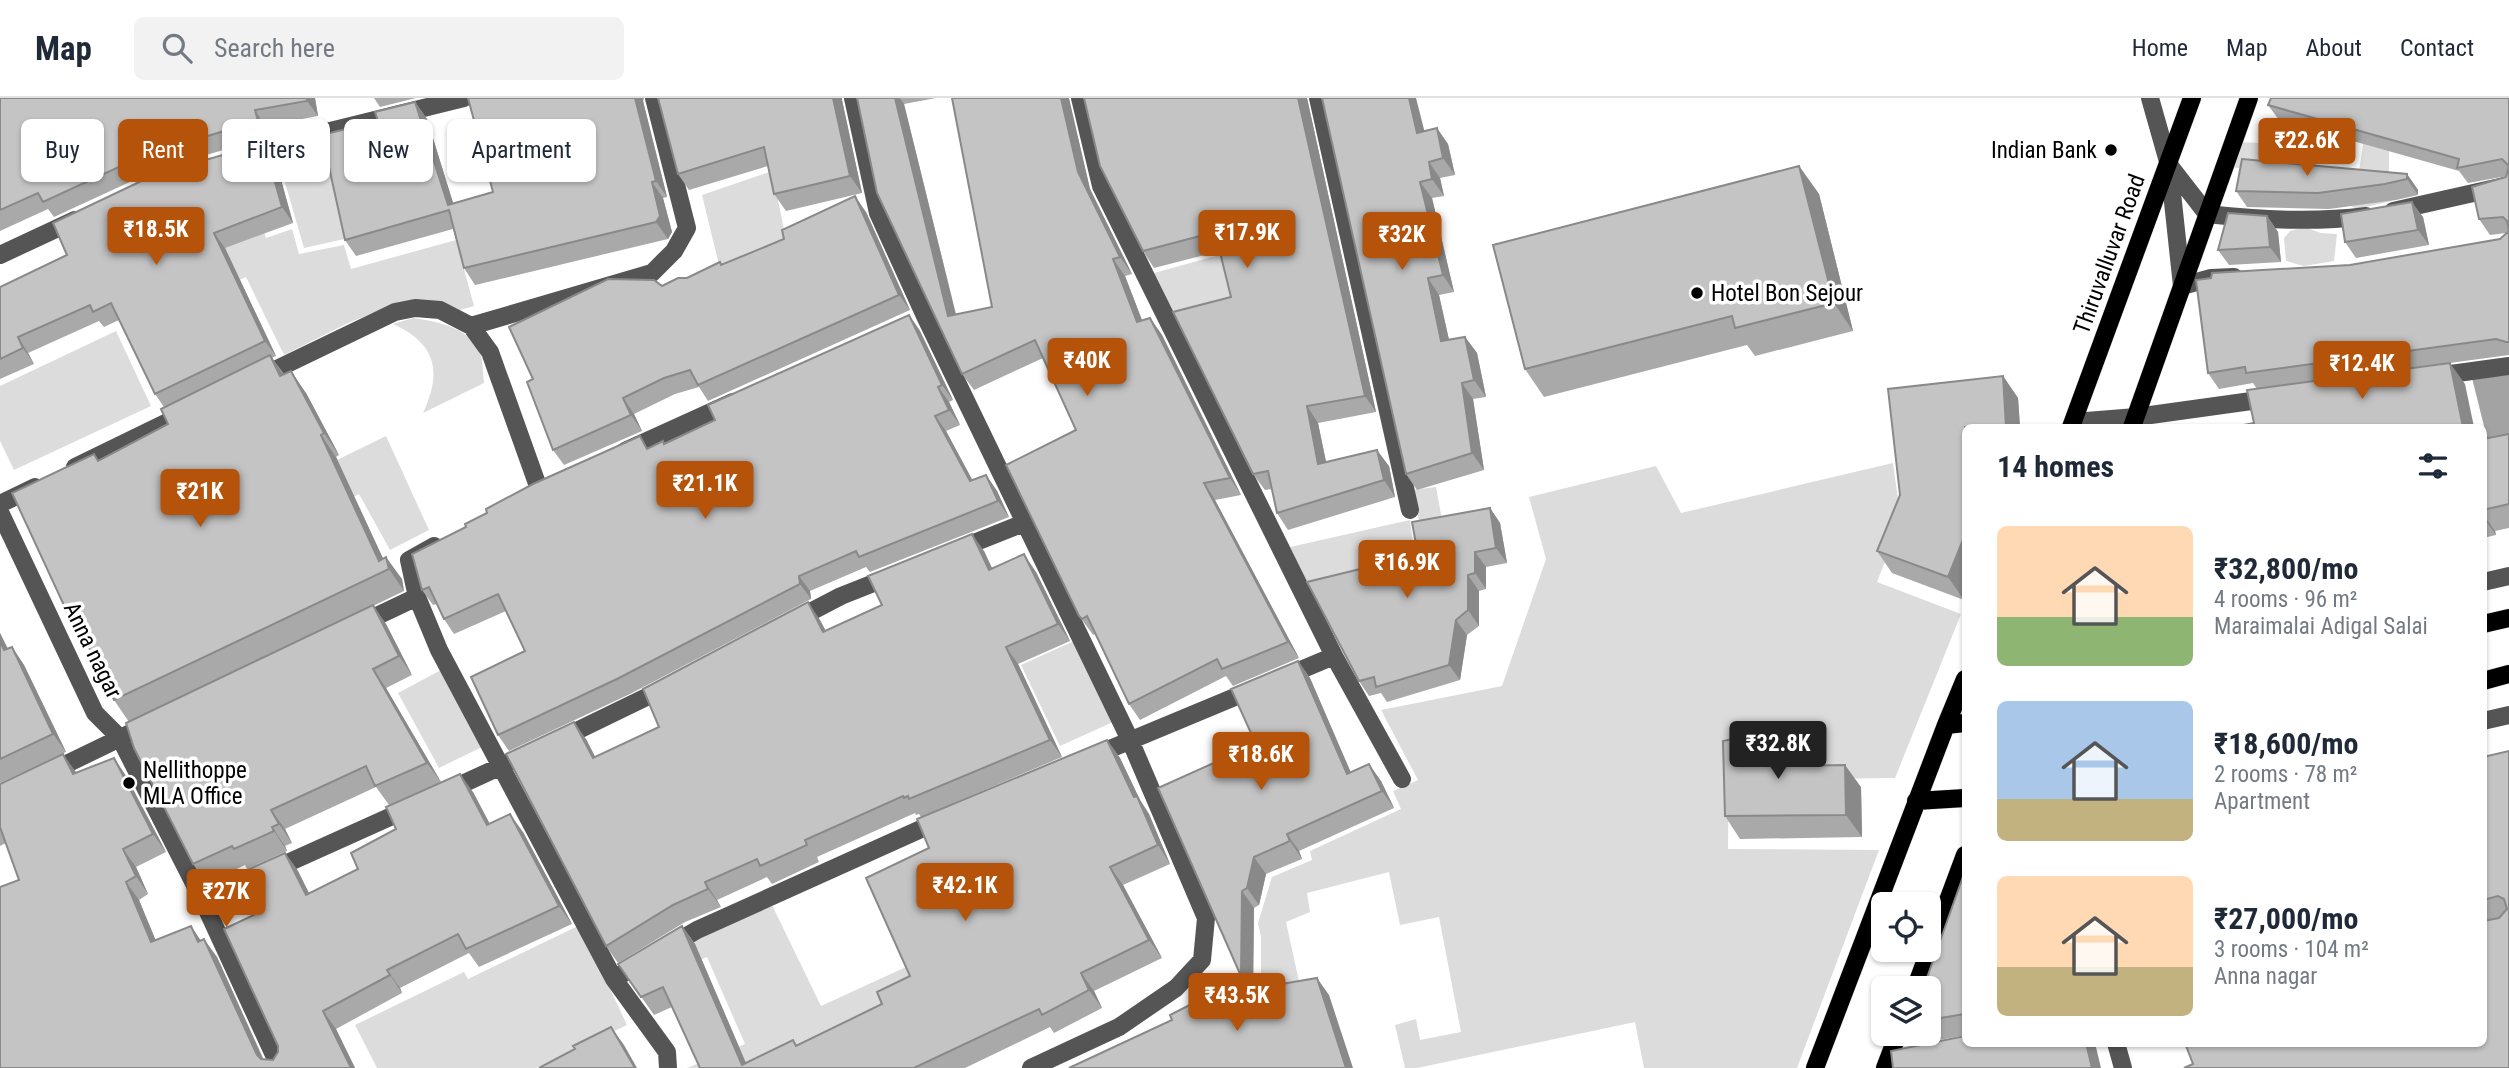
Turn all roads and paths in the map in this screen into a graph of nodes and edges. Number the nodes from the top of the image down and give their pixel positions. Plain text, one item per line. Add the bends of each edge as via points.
1 (464, 98) edge
2 (654, 98) edge
3 (853, 98) edge
4 (1080, 98) edge
5 (1318, 98) edge
6 (2150, 98) edge
7 (2192, 98) edge
8 (2249, 98) edge
9 (330, 131) edge
10 (2169, 165) junction
11 (2509, 185) edge
12 (2207, 214) junction
13 (87, 215) edge
14 (0, 255) edge
15 (2249, 276) edge
16 (2182, 286) junction
17 (471, 326) junction
18 (2509, 366) edge
19 (2412, 379) edge
20 (247, 383) edge
21 (751, 394) edge
22 (2288, 396) edge
23 (198, 407) edge
24 (2134, 422) edge
25 (2073, 424) edge
26 (614, 456) edge
27 (539, 489) edge
28 (0, 504) edge
29 (1410, 510) dead end
30 (0, 512) edge
31 (1024, 523) junction
32 (444, 540) edge
33 (939, 557) edge
34 (914, 567) edge
35 (2509, 576) edge
36 (2487, 581) edge
37 (417, 597) junction
38 (2509, 618) edge
39 (2487, 623) edge
40 (780, 628) edge
41 (343, 632) edge
42 (1334, 656) junction
43 (2509, 674) edge
44 (683, 678) edge
45 (2487, 680) edge
46 (1962, 686) edge
47 (170, 714) edge
48 (2509, 715) edge
49 (2487, 720) edge
50 (1962, 723) edge
51 (1946, 724) junction
52 (120, 738) junction
53 (1130, 740) junction
54 (1081, 761) edge
55 (501, 767) junction
56 (1402, 779) dead end
57 (34, 780) edge
58 (1962, 798) edge
59 (1916, 801) junction
60 (958, 813) edge
61 (1962, 863) edge
62 (202, 901) junction
63 (1920, 976) edge
64 (614, 979) junction
65 (2117, 1047) edge
66 (280, 1068) edge
67 (668, 1068) edge
68 (1031, 1068) edge
69 (1815, 1068) edge
70 (2123, 1068) edge

1 - 9 street
2 - 17 street via 687,228 674,251 652,273
3 - 31 street via 878,213 918,319
4 - 42 street via 1101,187
5 - 29 street
6 - 10 street
7 - 10 main road, Thiruvalluvar Road
8 - 12 main road
10 - 12 street
10 - 16 street
10 - 25 main road, Thiruvalluvar Road
11 - 12 street via 2389,212 2329,220
12 - 16 main road
13 - 14 street
15 - 16 street via 2211,278
16 - 24 main road
17 - 20 street via 440,310 415,307 395,312
17 - 27 street via 490,352
18 - 19 street
21 - 26 street
22 - 24 street
23 - 28 street
24 - 25 street
30 - 52 street, Anna nagar via 95,713
31 - 33 street
31 - 53 street
32 - 37 street via 408,559
34 - 40 street via 841,596
35 - 36 street
37 - 41 street
37 - 55 street via 439,650
38 - 39 main road
42 - 53 street
42 - 56 street
43 - 45 main road
44 - 55 street
46 - 51 main road
47 - 52 street
48 - 49 street
50 - 51 main road
51 - 59 main road
52 - 57 street
52 - 62 street, Anna nagar
53 - 54 street
53 - 68 street via 1206,918 1202,960 1176,988 1119,1027
55 - 62 street
55 - 64 street
58 - 59 main road
59 - 69 main road
60 - 64 street via 697,930
61 - 63 main road
62 - 66 street, Anna nagar
64 - 67 street via 667,1052
65 - 70 street

